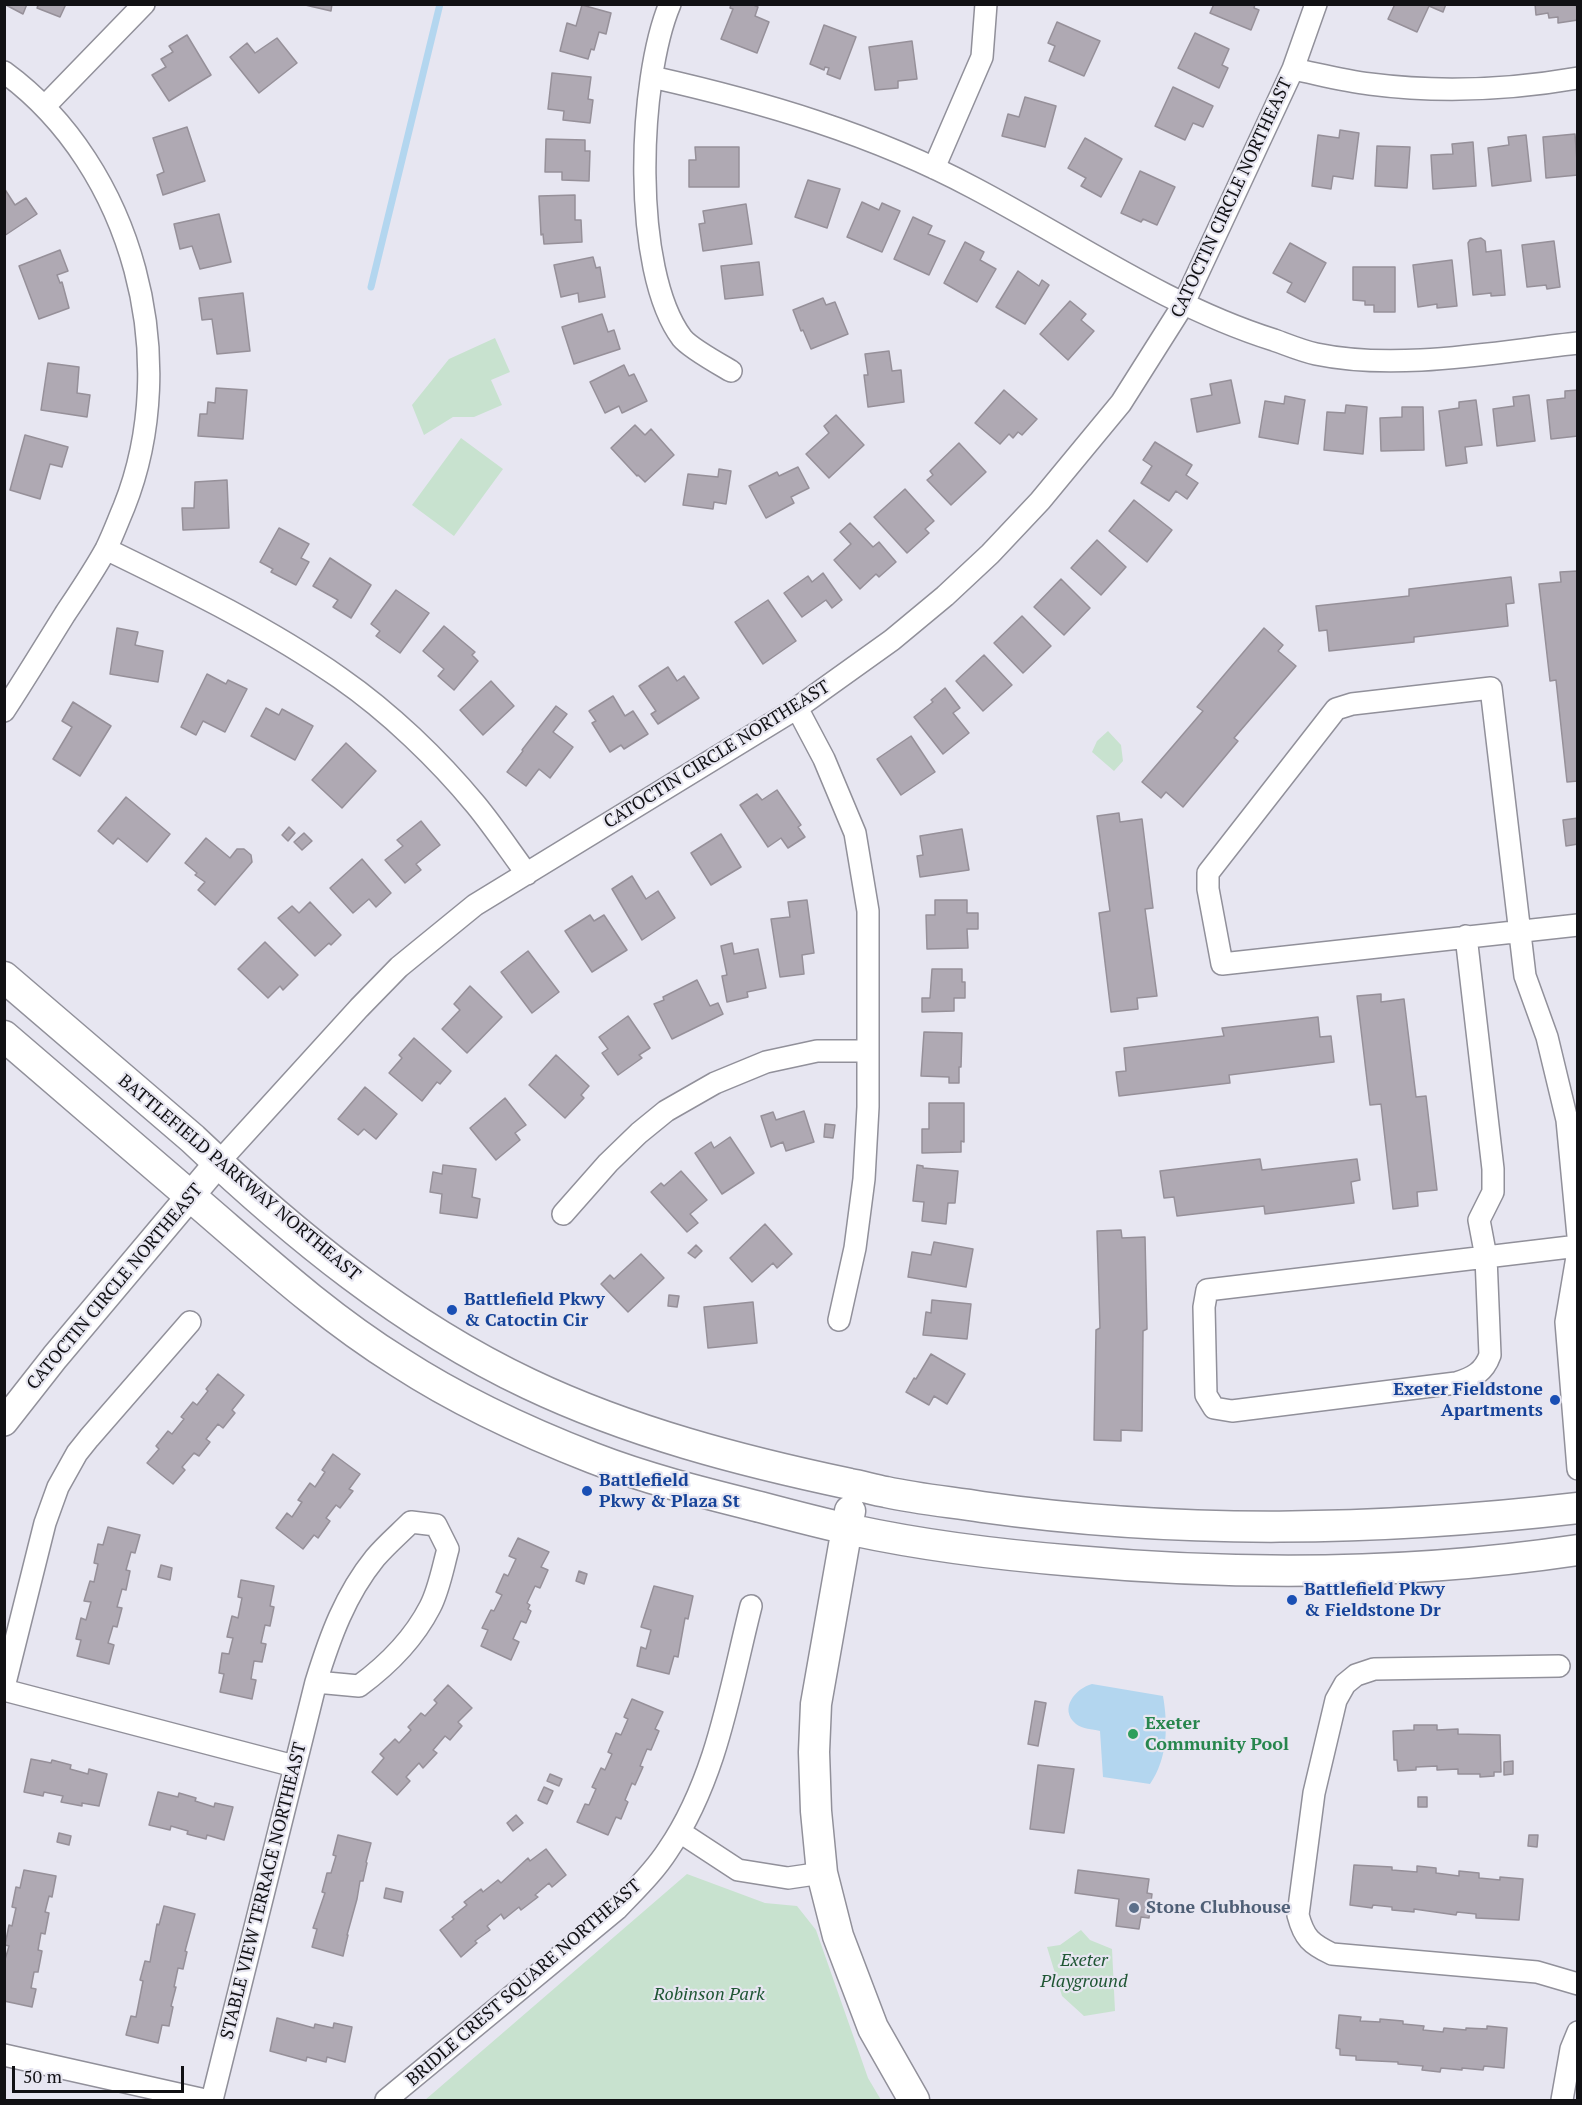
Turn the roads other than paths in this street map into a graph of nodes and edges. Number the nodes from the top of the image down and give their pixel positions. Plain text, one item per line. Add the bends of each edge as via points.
1 (144, 4) edge
2 (670, 4) edge
3 (986, 4) edge
4 (1316, 4) edge
5 (1293, 69) junction
6 (4, 72) edge
7 (652, 77) junction
8 (1578, 78) edge
9 (45, 106) junction
10 (934, 168) junction
11 (1183, 305) junction
12 (1578, 343) edge
13 (731, 371) dead end
14 (106, 549) junction
15 (797, 708) junction
16 (4, 711) edge
17 (527, 874) junction
18 (1578, 925) edge
19 (1520, 932) junction
20 (1466, 936) junction
21 (4, 976) edge
22 (4, 1036) edge
23 (868, 1051) junction
24 (1572, 1119) edge
25 (218, 1163) junction
26 (190, 1196) junction
27 (563, 1214) dead end
28 (1578, 1236) edge
29 (1578, 1246) edge
30 (1578, 1251) edge
31 (1486, 1257) junction
32 (839, 1320) dead end
33 (190, 1322) dead end
34 (4, 1422) edge
35 (1578, 1469) edge
36 (854, 1485) junction
37 (1578, 1508) edge
38 (847, 1529) junction
39 (1578, 1550) edge
40 (751, 1606) dead end
41 (1559, 1666) dead end
42 (316, 1682) junction
43 (4, 1688) edge
44 (294, 1766) junction
45 (680, 1832) junction
46 (822, 1873) junction
47 (1578, 1984) edge
48 (1578, 2032) edge
49 (4, 2055) edge
50 (205, 2100) edge
51 (212, 2100) edge
52 (386, 2100) edge
53 (914, 2100) edge
54 (1563, 2100) edge

1 - 9 street
2 - 7 street
3 - 10 street via 982,57
4 - 5 street, CATOCTIN CIRCLE NORTHEAST
5 - 8 street via 1369,84 1418,88 1498,87
5 - 11 street, CATOCTIN CIRCLE NORTHEAST
6 - 9 street
7 - 10 street via 798,114
7 - 13 street via 644,152 646,229 662,300 683,339
9 - 14 street via 69,135 109,199 144,310 148,396 143,435 125,505
10 - 11 street
11 - 12 street via 1239,329 1314,354 1338,357 1451,357
11 - 15 street, CATOCTIN CIRCLE NORTHEAST via 1120,403 997,547 892,640
14 - 16 street
14 - 17 street via 215,603 342,679 418,744 475,805
15 - 17 street, CATOCTIN CIRCLE NORTHEAST
15 - 23 street via 824,759 855,833 868,911
17 - 25 street, CATOCTIN CIRCLE NORTHEAST via 475,905 399,967
18 - 19 street
19 - 20 street
19 - 20 street via 1491,688 1335,709 1208,873 1222,964
19 - 24 street via 1525,976
20 - 31 street via 1493,1169 1493,1192 1479,1221
21 - 25 main road, BATTLEFIELD PARKWAY NORTHEAST
22 - 26 main road
23 - 27 street via 817,1051 766,1062 715,1083 666,1111 639,1133
23 - 32 street via 864,1179 855,1248
24 - 28 street
25 - 26 street, CATOCTIN CIRCLE NORTHEAST
25 - 36 main road, BATTLEFIELD PARKWAY NORTHEAST via 355,1278 424,1325 531,1385 693,1445
26 - 34 street, CATOCTIN CIRCLE NORTHEAST
26 - 38 main road via 261,1260 357,1335 401,1364 516,1426 594,1459 693,1490
29 - 31 street
30 - 35 street via 1566,1322
31 - 31 street via 1207,1290 1206,1395 1214,1408 1232,1411 1456,1383 1474,1377 1487,1365 1490,1355
33 - 43 street via 89,1438 58,1487 45,1523
36 - 37 main road, BATTLEFIELD PARKWAY NORTHEAST via 1055,1517 1176,1526 1320,1527
36 - 38 main road
38 - 39 main road via 1020,1556 1155,1569 1257,1572 1474,1564
38 - 46 main road via 816,1704 816,1811
40 - 45 street, BRIDLE CREST SQUARE NORTHEAST via 705,1781
41 - 47 street via 1374,1669 1345,1684 1336,1700 1314,1793 1298,1915 1302,1931 1314,1945 1332,1954 1537,1972
42 - 42 street, STABLE VIEW TERRACE NORTHEAST via 330,1636 349,1594 376,1558 411,1522 436,1525 448,1549 431,1605 404,1648 359,1686
42 - 44 street, STABLE VIEW TERRACE NORTHEAST
43 - 44 street
44 - 51 street, STABLE VIEW TERRACE NORTHEAST
45 - 46 street via 738,1870 788,1878
45 - 52 street, BRIDLE CREST SQUARE NORTHEAST via 644,1881 616,1909
46 - 53 main road via 838,1936 873,2028
48 - 54 street via 1571,2049
49 - 50 street

